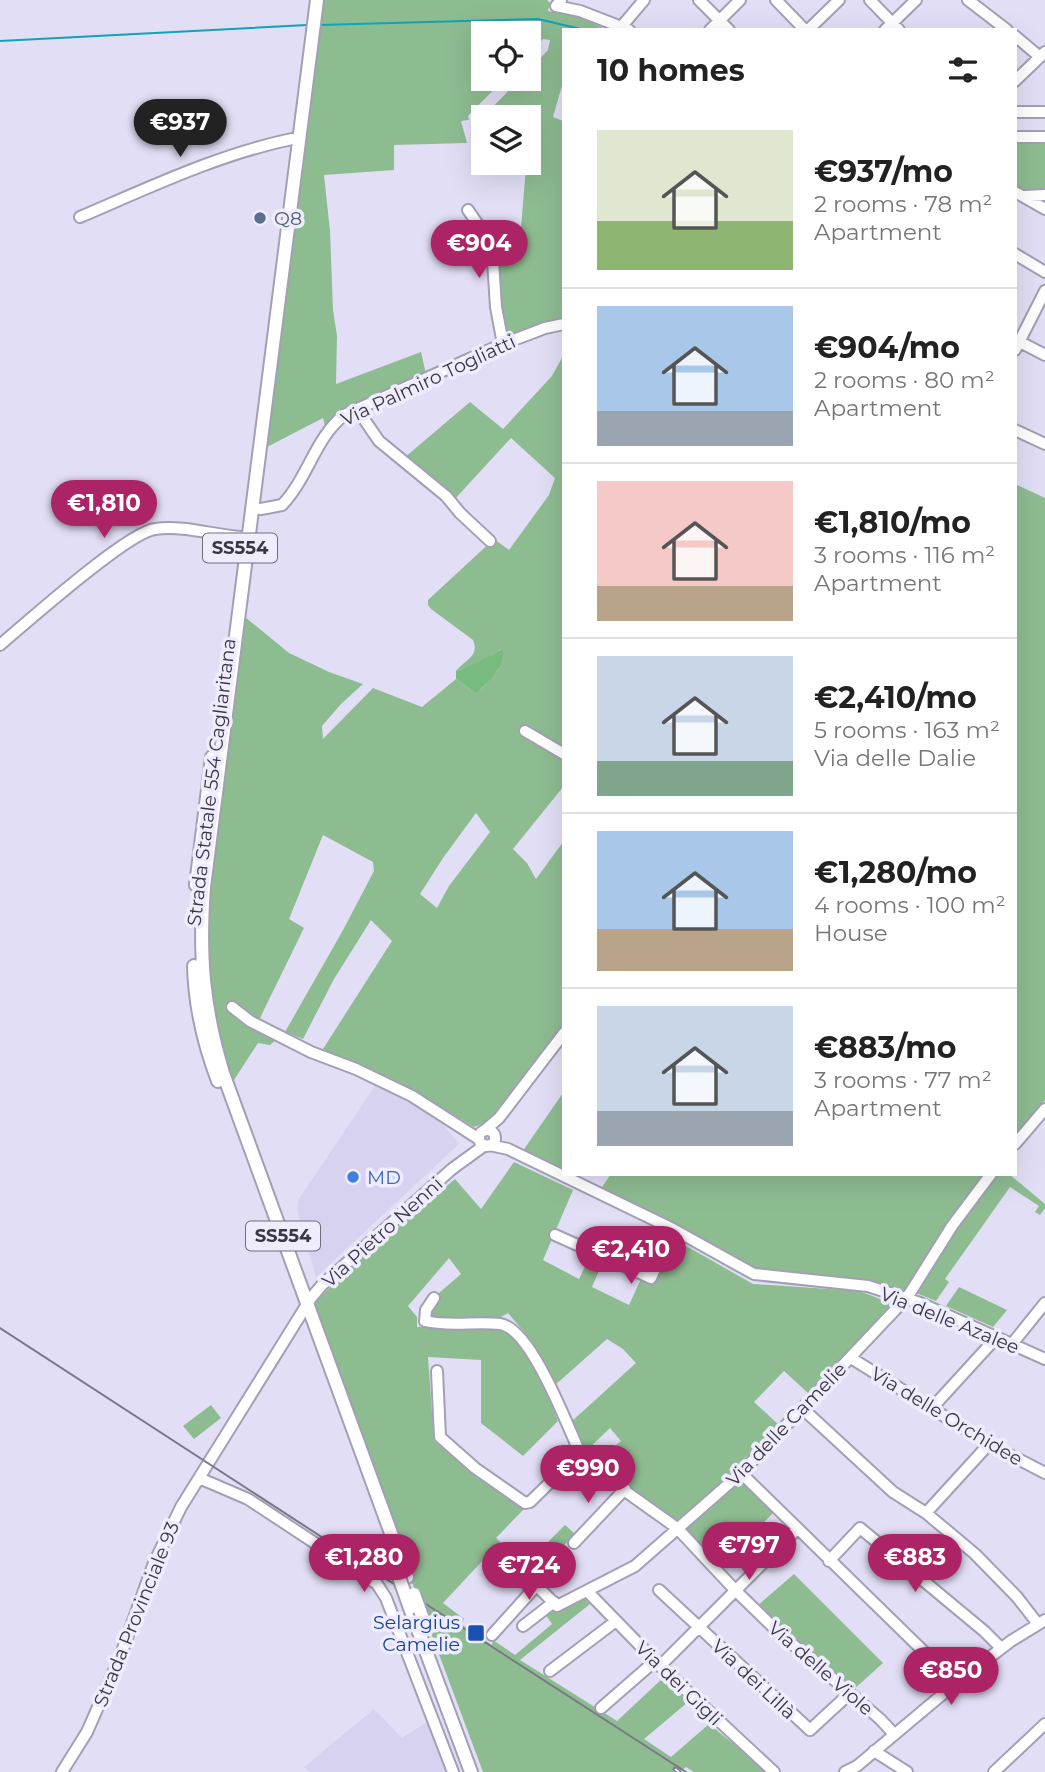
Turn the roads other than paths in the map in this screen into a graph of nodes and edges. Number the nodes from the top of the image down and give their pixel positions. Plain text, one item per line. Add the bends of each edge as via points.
1 (644, 0) edge
2 (699, 0) edge
3 (740, 0) edge
4 (776, 0) edge
5 (839, 0) edge
6 (870, 0) edge
7 (916, 0) edge
8 (968, 0) edge
9 (559, 3) edge
10 (312, 5) edge
11 (720, 20) junction
12 (892, 27) edge
13 (626, 28) edge
14 (712, 28) edge
15 (727, 28) edge
16 (805, 28) edge
17 (809, 28) edge
18 (1004, 28) edge
19 (1017, 37) edge
20 (1042, 54) edge
21 (1017, 79) edge
22 (1017, 112) edge
23 (1045, 112) edge
24 (300, 135) junction
25 (1017, 137) edge
26 (1045, 137) edge
27 (1018, 194) edge
28 (1044, 202) edge
29 (468, 210) dead end
30 (80, 217) dead end
31 (1017, 255) edge
32 (1045, 272) edge
33 (1045, 291) edge
34 (562, 324) edge
35 (503, 344) junction
36 (1017, 346) edge
37 (1045, 355) edge
38 (357, 409) junction
39 (1017, 431) edge
40 (1045, 444) edge
41 (252, 508) junction
42 (241, 537) junction
43 (490, 541) dead end
44 (0, 645) edge
45 (525, 731) dead end
46 (562, 753) edge
47 (232, 1007) dead end
48 (562, 1036) edge
49 (1045, 1109) edge
50 (486, 1138) junction
51 (1017, 1141) edge
52 (562, 1175) edge
53 (564, 1176) edge
54 (990, 1176) edge
55 (673, 1229) junction
56 (555, 1235) dead end
57 (435, 1298) dead end
58 (905, 1298) junction
59 (1045, 1303) edge
60 (305, 1310) junction
61 (996, 1338) junction
62 (1012, 1343) junction
63 (851, 1358) junction
64 (1044, 1358) edge
65 (438, 1371) dead end
66 (932, 1408) junction
67 (803, 1409) junction
68 (989, 1444) junction
69 (580, 1453) junction
70 (741, 1473) junction
71 (1045, 1473) edge
72 (199, 1478) junction
73 (625, 1489) junction
74 (926, 1513) junction
75 (677, 1528) junction
76 (797, 1529) junction
77 (574, 1543) dead end
78 (829, 1561) junction
79 (516, 1565) dead end
80 (537, 1585) junction
81 (659, 1590) dead end
82 (735, 1590) junction
83 (587, 1591) junction
84 (554, 1602) junction
85 (616, 1621) junction
86 (1042, 1623) edge
87 (523, 1626) dead end
88 (699, 1628) junction
89 (492, 1635) dead end
90 (1001, 1648) junction
91 (658, 1663) junction
92 (550, 1671) dead end
93 (956, 1683) junction
94 (849, 1694) junction
95 (600, 1708) dead end
96 (1045, 1724) edge
97 (894, 1734) junction
98 (874, 1751) junction
99 (475, 1771) edge
100 (62, 1772) edge
101 (453, 1772) edge
102 (774, 1772) edge
103 (845, 1772) edge
104 (907, 1772) edge
105 (994, 1772) edge

1 - 13 street
2 - 11 street
3 - 11 street
4 - 16 street
5 - 17 street
6 - 12 street
7 - 12 street
8 - 18 street
9 - 13 street
10 - 24 main road, Strada Statale 554 Cagliaritana / SS554
11 - 14 street
11 - 15 street
19 - 20 street
20 - 21 street
22 - 23 street
24 - 30 street via 220,160
24 - 41 main road, Strada Statale 554 Cagliaritana / SS554
24 - 42 main road, Strada Statale 554 Cagliaritana / SS554
25 - 26 street
27 - 28 street
29 - 35 street via 492,245
31 - 32 street
33 - 36 street
34 - 35 street, Via Palmiro Togliatti
35 - 38 street, Via Palmiro Togliatti
36 - 37 street
38 - 41 street, Via Palmiro Togliatti via 333,423 282,505
38 - 43 street via 379,441 446,496
39 - 40 street
41 - 60 main road, Strada Statale 554 Cagliaritana / SS554 via 204,887 201,957 206,1009 219,1061
42 - 44 street via 171,528 143,531
42 - 60 main road, Strada Statale 554 Cagliaritana / SS554 via 198,860 192,929 195,990 206,1050
45 - 46 street
47 - 50 street, Via delle Azalee via 250,1021 412,1096
48 - 50 street
49 - 51 street
50 - 52 street, Via delle Azalee
50 - 60 street, Via Pietro Nenni via 471,1157 322,1286
53 - 55 street, Via delle Azalee
54 - 58 street, Via delle Camelie
55 - 56 street via 651,1278
55 - 58 street, Via delle Azalee via 760,1276 860,1284
57 - 69 street, Via delle Viole via 425,1321 503,1324 517,1331 531,1350
58 - 61 street, Via delle Azalee
58 - 63 street, Via delle Camelie
59 - 62 street
60 - 72 street, Strada Provinciale 93
60 - 99 main road, Strada Statale 554 Cagliaritana / SS554, bridge via 426,1627
60 - 99 main road, Strada Statale 554 Cagliaritana / SS554, bridge via 391,1555
61 - 62 street, Via delle Azalee
61 - 66 street
62 - 64 street, Via delle Azalee
63 - 66 street, Via delle Orchidee
63 - 67 street, Via delle Camelie
65 - 69 street via 440,1437 526,1503
66 - 68 street, Via delle Orchidee
67 - 70 street, Via delle Camelie
67 - 74 street via 893,1492
68 - 71 street, Via delle Orchidee
68 - 74 street
69 - 73 street, Via delle Viole via 590,1466
70 - 75 street, Via delle Camelie
70 - 76 street
72 - 100 street, Strada Provinciale 93 via 154,1563 87,1732
72 - 101 street via 248,1499 377,1584
73 - 75 street, Via delle Viole
73 - 77 street
74 - 86 street via 975,1554
75 - 82 street, Via delle Viole
75 - 83 street, Via delle Camelie via 635,1566
76 - 78 street
76 - 82 street
78 - 90 street via 860,1528
78 - 93 street
79 - 80 street
80 - 84 street
80 - 89 street
81 - 88 street, Via dei Lillà
82 - 88 street
82 - 94 street, Via delle Viole
83 - 84 street, Via delle Camelie via 557,1606
83 - 85 street, Via dei Gigli
84 - 87 street, Via delle Camelie
85 - 91 street, Via dei Gigli
85 - 92 street
86 - 90 street
88 - 91 street
88 - 94 street, Via dei Lillà via 810,1730
90 - 93 street
91 - 95 street
91 - 102 street, Via dei Gigli
93 - 97 street
94 - 97 street, Via delle Viole
96 - 105 street
97 - 98 street
98 - 103 street
98 - 104 street

